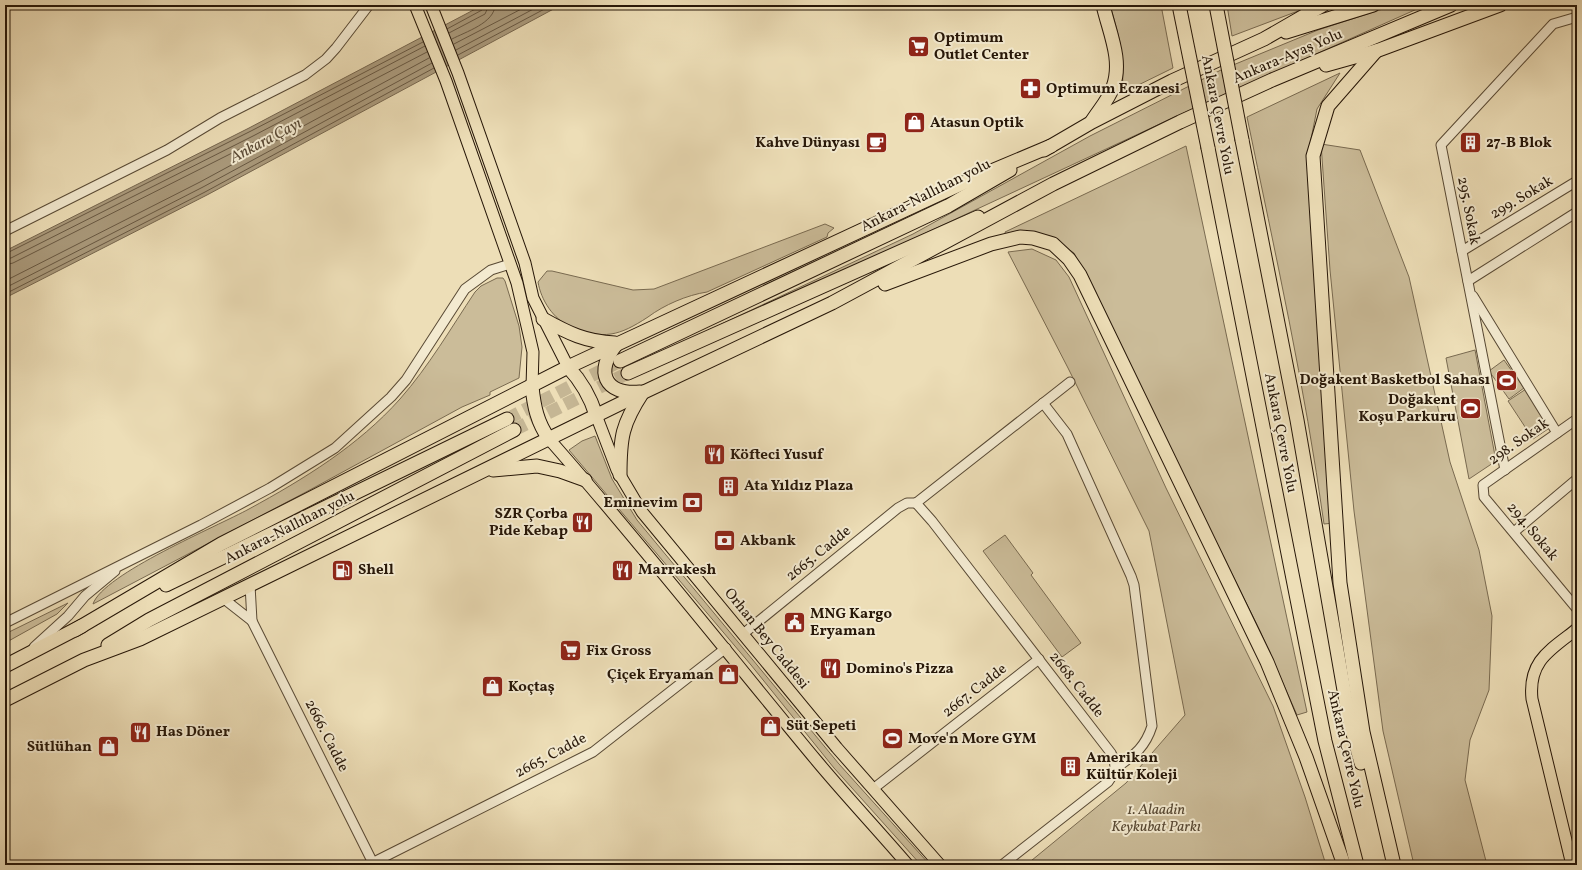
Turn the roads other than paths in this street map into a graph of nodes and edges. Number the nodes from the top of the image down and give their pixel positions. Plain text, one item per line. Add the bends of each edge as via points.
1 (369, 5) edge
2 (415, 5) edge
3 (1103, 5) edge
4 (1179, 5) edge
5 (1216, 5) edge
6 (1323, 5) edge
7 (1373, 5) edge
8 (1451, 5) edge
9 (1500, 5) edge
10 (433, 9) edge
11 (1577, 17) edge
12 (1264, 39) junction
13 (1376, 51) junction
14 (1272, 80) junction
15 (1092, 122) junction
16 (1051, 146) junction
17 (1577, 181) edge
18 (1053, 184) junction
19 (1577, 212) edge
20 (5, 230) edge
21 (1462, 251) junction
22 (525, 263) junction
23 (510, 264) junction
24 (1468, 281) junction
25 (1470, 290) junction
26 (832, 303) junction
27 (543, 319) junction
28 (617, 344) junction
29 (620, 361) tunnel mouth
30 (568, 367) junction
31 (628, 373) tunnel mouth
32 (1070, 382) dead end
33 (532, 387) junction
34 (644, 392) junction
35 (1043, 403) junction
36 (596, 415) junction
37 (1577, 419) edge
38 (1557, 433) junction
39 (549, 439) junction
40 (1505, 470) junction
41 (481, 472) junction
42 (620, 475) junction
43 (1577, 479) edge
44 (585, 480) junction
45 (1482, 491) joint
46 (916, 503) junction
47 (1514, 532) junction
48 (129, 560) junction
49 (250, 585) junction
50 (224, 599) junction
51 (1577, 609) edge
52 (252, 620) junction
53 (5, 623) edge
54 (1577, 629) edge
55 (75, 630) junction
56 (743, 634) junction
57 (726, 648) junction
58 (25, 656) junction
59 (1039, 659) junction
60 (84, 660) junction
61 (5, 666) edge
62 (5, 700) edge
63 (1116, 768) junction
64 (872, 789) junction
65 (374, 863) edge
66 (908, 865) edge
67 (940, 865) edge
68 (1002, 865) edge
69 (1344, 865) edge
70 (1357, 865) edge
71 (1391, 865) edge
72 (1394, 865) edge
73 (1572, 865) edge

1 - 20 street via 326,59 305,75 220,118 167,150
2 - 23 main road via 446,81
3 - 15 highway via 1116,51 1117,70 1113,87
4 - 70 highway, Ankara Çevre Yolu, bridge via 1325,741
5 - 71 highway, Ankara Çevre Yolu, bridge via 1297,420 1349,719
6 - 12 highway
7 - 12 highway, Ankara-Ayaş Yolu
8 - 14 highway, Ankara-Ayaş Yolu
9 - 13 highway
10 - 22 main road
11 - 21 street, 295. Sokak via 1553,24 1441,145
12 - 15 highway, Ankara-Nallıhan yolu via 1172,81
13 - 14 highway
13 - 72 highway via 1328,106 1313,156 1340,583 1363,732
14 - 18 highway, Ankara-Ayaş Yolu
15 - 16 highway, Ankara-Nallıhan yolu
16 - 28 highway via 962,183
16 - 29 highway, Ankara-Nallıhan yolu via 948,206
17 - 21 street, 299. Sokak
18 - 26 highway
18 - 31 highway
19 - 24 street
21 - 24 street, 295. Sokak
22 - 23 main road
22 - 27 main road via 534,298
23 - 33 main road via 517,283 532,352
23 - 48 street via 491,270 465,289 406,380 335,448 270,488
24 - 25 street, 295. Sokak
25 - 38 street
25 - 40 street, 295. Sokak
26 - 34 highway
26 - 69 highway via 1006,240 1033,238 1053,244 1061,250 1080,275 1268,662 1306,757
27 - 28 highway via 579,338
27 - 30 main road
28 - 30 highway
28 - 34 highway via 605,362 607,380 620,391
30 - 33 highway
30 - 36 highway via 584,386
32 - 35 street
33 - 39 highway via 534,410 542,430
33 - 55 highway via 220,544
34 - 36 highway
34 - 42 highway via 626,421 622,433
35 - 46 street
35 - 63 street via 1070,440 1134,585 1152,726 1148,740 1139,751
36 - 39 highway
36 - 42 main road, Orhan Bey Caddesi
37 - 38 street, 298. Sokak
38 - 40 street, 298. Sokak
39 - 41 highway
39 - 44 main road
40 - 45 street, 298. Sokak via 1483,485
41 - 44 highway via 537,466
41 - 49 highway
42 - 56 main road, Orhan Bey Caddesi via 642,512
43 - 47 street
44 - 57 main road
45 - 47 street, 294. Sokak via 1484,497
46 - 56 street, 2665. Cadde via 907,503 898,508
46 - 59 street, 2668. Cadde
47 - 51 street, 294. Sokak
48 - 53 street
48 - 58 street via 84,596 68,616
49 - 50 highway
49 - 52 street, 2666. Cadde
50 - 52 street, 2666. Cadde
50 - 60 highway via 140,639
52 - 65 street, 2666. Cadde
54 - 73 main road via 1540,660 1530,687
55 - 58 highway
55 - 60 highway, Ankara-Nallıhan yolu via 511,425 149,620
56 - 64 main road, Orhan Bey Caddesi
57 - 65 street, 2665. Cadde via 593,752
57 - 66 main road via 816,761
58 - 61 highway
59 - 63 street, 2668. Cadde via 1111,753
59 - 64 street, 2667. Cadde
60 - 62 highway
63 - 68 street via 1108,782
64 - 67 main road, Orhan Bey Caddesi

